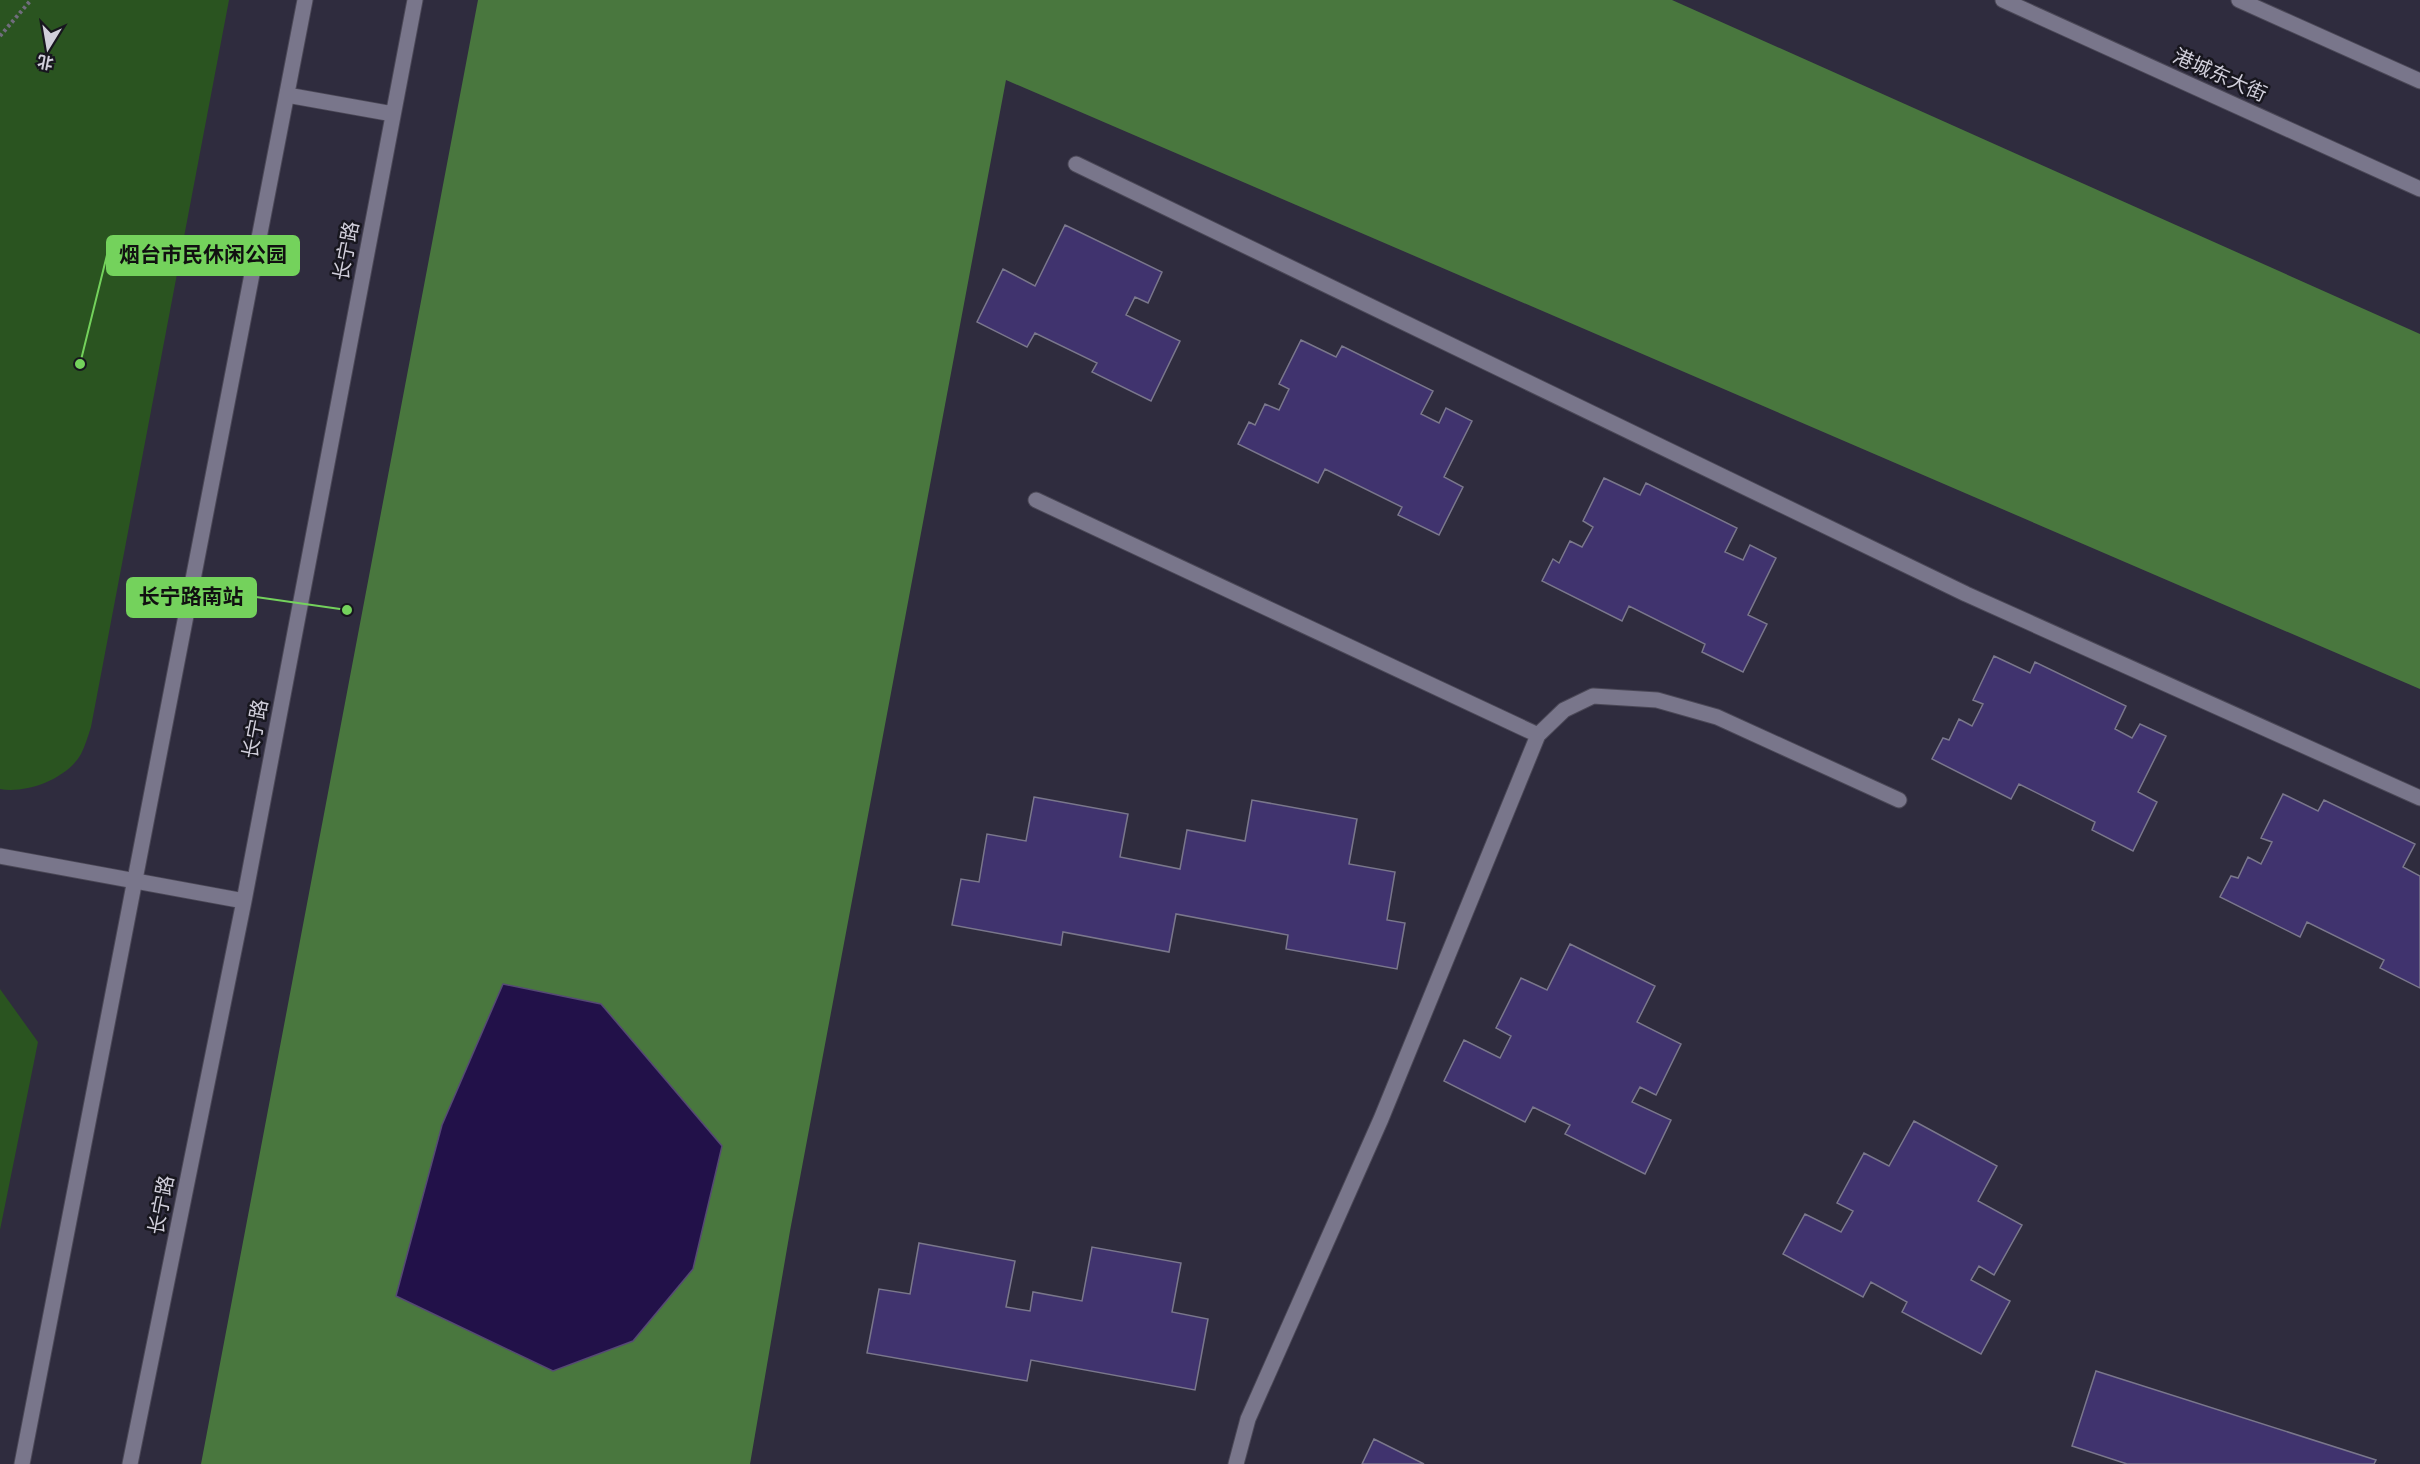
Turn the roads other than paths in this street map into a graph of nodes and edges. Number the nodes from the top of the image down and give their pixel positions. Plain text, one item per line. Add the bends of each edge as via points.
1 (305, 0) edge
2 (415, 0) edge
3 (2003, 0) edge
4 (2240, 0) edge
5 (2420, 81) edge
6 (287, 95) junction
7 (393, 114) junction
8 (1076, 164) dead end
9 (2420, 189) edge
10 (1036, 501) dead end
11 (1538, 735) junction
12 (2420, 798) edge
13 (1899, 800) dead end
14 (0, 856) edge
15 (136, 881) junction
16 (244, 901) junction
17 (22, 1464) edge
18 (130, 1464) edge
19 (1236, 1464) edge

1 - 6 street
2 - 7 street, 长宁路
3 - 9 street, 港城东大街
4 - 5 street
6 - 7 street
6 - 15 street
7 - 16 street, 长宁路
8 - 12 street via 1966,594
10 - 11 street
11 - 13 street via 1564,710 1593,696 1657,700 1717,717
11 - 19 street via 1381,1119 1248,1419
14 - 15 street
15 - 16 street
15 - 17 street
16 - 18 street, 长宁路

